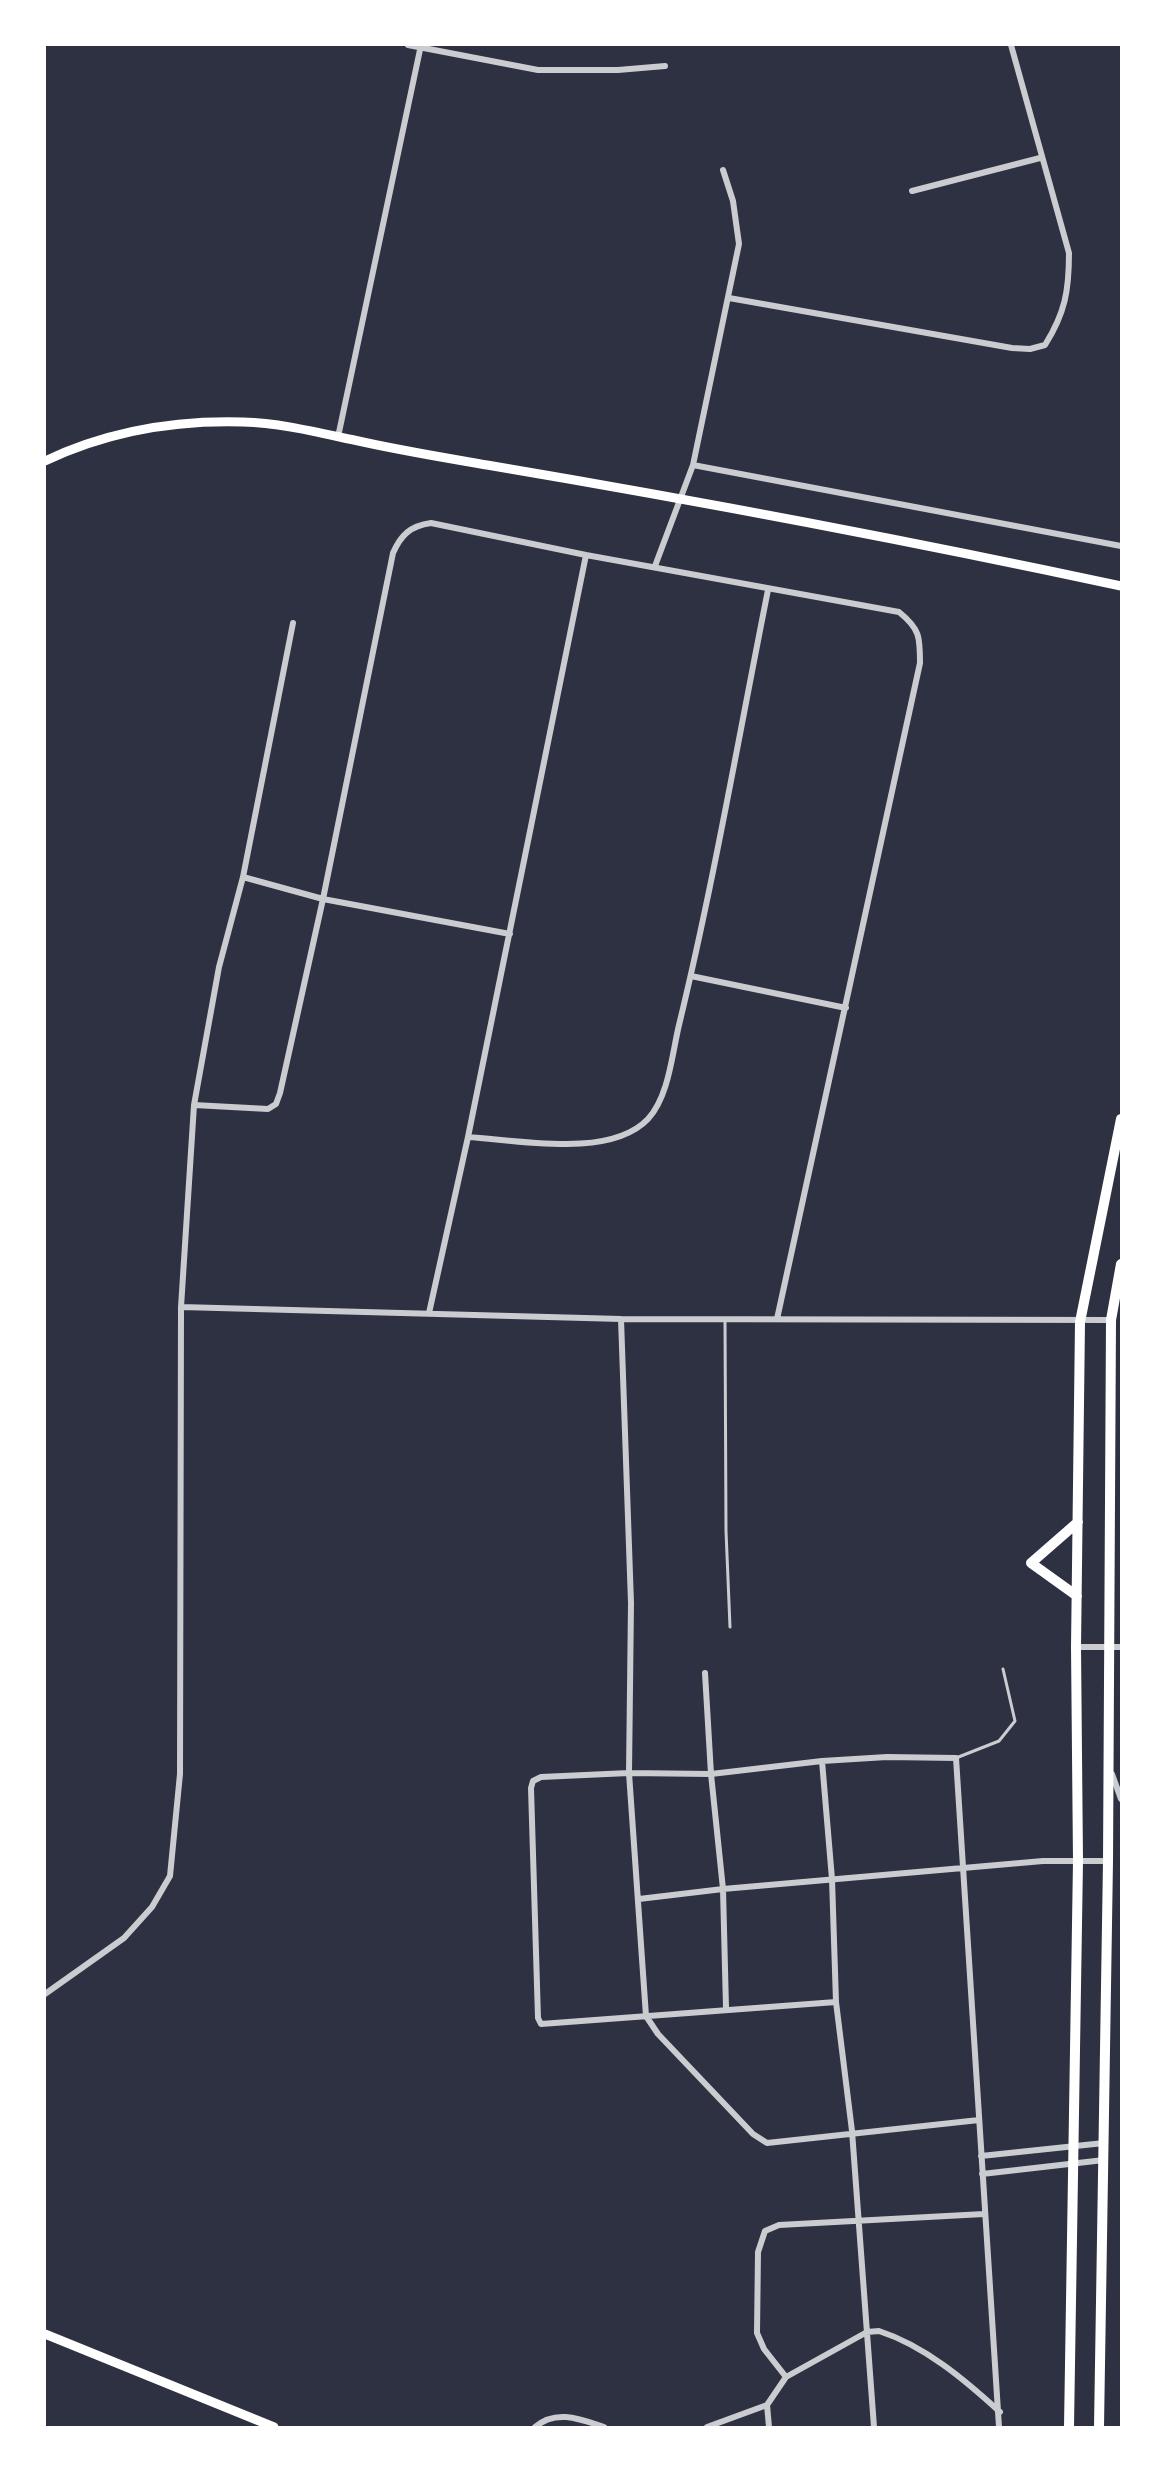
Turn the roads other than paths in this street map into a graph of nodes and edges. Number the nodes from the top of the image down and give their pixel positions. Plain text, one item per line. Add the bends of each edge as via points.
1 (408, 45) edge
2 (1011, 45) edge
3 (421, 46) edge
4 (666, 66) dead end
5 (1040, 158) junction
6 (723, 170) dead end
7 (912, 191) dead end
8 (729, 298) junction
9 (338, 437) junction
10 (45, 462) edge
11 (693, 465) junction
12 (682, 498) junction
13 (1121, 546) edge
14 (586, 555) junction
15 (655, 566) junction
16 (1121, 586) edge
17 (768, 590) junction
18 (293, 623) dead end
19 (243, 877) junction
20 (323, 899) junction
21 (510, 934) junction
22 (691, 976) junction
23 (846, 1008) junction
24 (194, 1105) junction
25 (1121, 1119) edge
26 (468, 1137) junction
27 (1121, 1264) edge
28 (181, 1307) junction
29 (429, 1313) junction
30 (621, 1319) junction
31 (777, 1319) junction
32 (725, 1320) junction
33 (1111, 1320) junction
34 (1080, 1322) junction
35 (1078, 1522) junction
36 (1077, 1596) junction
37 (730, 1627) dead end
38 (1076, 1647) junction
39 (1121, 1647) edge
40 (1109, 1648) junction
41 (1003, 1669) dead end
42 (705, 1672) dead end
43 (956, 1758) junction
44 (822, 1761) junction
45 (1108, 1764) junction
46 (629, 1773) junction
47 (711, 1774) junction
48 (1121, 1799) edge
49 (1078, 1861) junction
50 (1108, 1861) junction
51 (964, 1870) junction
52 (832, 1879) junction
53 (723, 1889) junction
54 (639, 1899) junction
55 (45, 1994) edge
56 (836, 2002) junction
57 (726, 2008) junction
58 (646, 2016) junction
59 (979, 2120) junction
60 (852, 2132) junction
61 (1104, 2143) junction
62 (1073, 2148) junction
63 (981, 2156) junction
64 (1104, 2160) junction
65 (1073, 2164) junction
66 (982, 2174) junction
67 (984, 2214) junction
68 (857, 2221) junction
69 (867, 2332) junction
70 (45, 2334) edge
71 (786, 2377) junction
72 (767, 2405) junction
73 (1000, 2412) junction
74 (274, 2427) edge
75 (536, 2427) edge
76 (604, 2427) edge
77 (707, 2427) edge
78 (769, 2427) edge
79 (874, 2427) edge
80 (999, 2427) edge
81 (1069, 2427) edge
82 (1099, 2427) edge

1 - 3 street
2 - 5 street
3 - 4 street via 538,70
3 - 9 street
5 - 7 street
5 - 8 street via 1069,253 1069,288 1059,323 1045,345 1012,348
6 - 8 street via 733,201 739,244
8 - 11 street
9 - 10 main road via 245,422 182,424 107,438
9 - 12 main road
11 - 12 street
11 - 13 street
12 - 15 street
12 - 16 main road
14 - 15 street
14 - 20 street via 431,523 416,525 398,541
14 - 21 street
15 - 17 street
17 - 22 street
17 - 23 street via 899,612 915,625 920,641 920,663
18 - 19 street
19 - 20 street
19 - 24 street via 219,967
20 - 21 street
20 - 24 street via 276,1104 259,1110
21 - 26 street
22 - 23 street
22 - 26 street via 661,1097 648,1119 621,1137 602,1142
23 - 31 street
24 - 28 street
25 - 34 highway
26 - 29 street
27 - 33 highway
28 - 29 street
28 - 55 street via 180,1774 170,1875 152,1907 124,1938
29 - 30 street
30 - 32 street
30 - 46 street via 631,1603
31 - 32 street
31 - 34 street
32 - 37 lane
33 - 34 street
33 - 40 highway
34 - 35 highway
35 - 36 highway
35 - 36 highway via 1031,1563
36 - 38 highway
38 - 40 street
38 - 49 highway
39 - 40 street
40 - 45 highway
41 - 43 lane via 1015,1721 999,1741
42 - 47 street
43 - 44 street
43 - 51 street
44 - 47 street
44 - 52 street
45 - 48 street
45 - 50 highway
46 - 47 street
46 - 54 street
46 - 58 street via 541,1777 533,1781 538,2018 541,2024
47 - 53 street
49 - 50 street
49 - 51 street
49 - 62 highway
50 - 61 highway
51 - 52 street
51 - 59 street
52 - 53 street
52 - 56 street
53 - 54 street
53 - 57 street
54 - 58 street
56 - 57 street
56 - 60 street
57 - 58 street
58 - 60 street via 658,2034 760,2140 767,2143
59 - 60 street
59 - 63 street
60 - 68 street
61 - 62 street
61 - 64 highway
62 - 63 street
62 - 65 highway
63 - 66 street
64 - 65 street
64 - 82 highway
65 - 66 street
65 - 81 highway
66 - 67 street
67 - 68 street
67 - 73 street
68 - 69 street
68 - 71 street via 779,2225 765,2231 758,2252 757,2333
69 - 71 street
69 - 73 street via 889,2334 943,2365
69 - 79 street
70 - 74 main road
71 - 72 street
72 - 77 street
72 - 78 street
73 - 80 street
75 - 76 street via 555,2416

